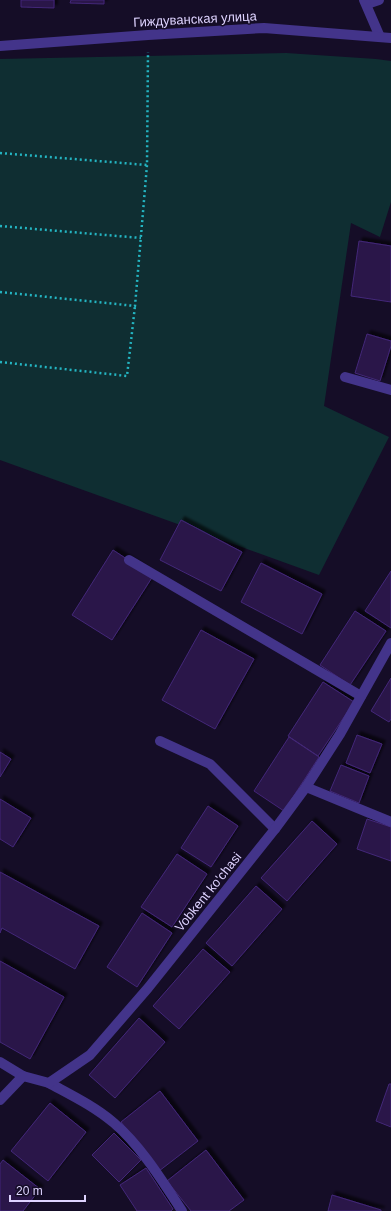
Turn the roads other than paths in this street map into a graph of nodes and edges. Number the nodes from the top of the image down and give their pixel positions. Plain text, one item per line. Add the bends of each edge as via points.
1 (379, 0) edge
2 (366, 2) edge
3 (380, 36) junction
4 (391, 38) edge
5 (0, 46) edge
6 (345, 377) dead end
7 (391, 390) edge
8 (130, 560) dead end
9 (391, 643) edge
10 (361, 696) junction
11 (160, 741) dead end
12 (306, 787) junction
13 (391, 822) edge
14 (275, 829) junction
15 (0, 1062) edge
16 (23, 1076) junction
17 (49, 1083) junction
18 (0, 1100) edge
19 (182, 1211) edge

1 - 2 street
2 - 3 street
3 - 4 street, Гиждуванская улица
3 - 5 street, Гиждуванская улица via 264,28
6 - 7 street
8 - 10 street
9 - 10 street, Vobkent ko'chasi
10 - 12 street, Vobkent ko'chasi
11 - 14 street via 210,764
12 - 13 street
12 - 14 street, Vobkent ko'chasi
14 - 17 street, Vobkent ko'chasi via 148,988 90,1055
15 - 16 street
16 - 17 street
16 - 18 street
17 - 19 street via 86,1103 115,1124 154,1168

